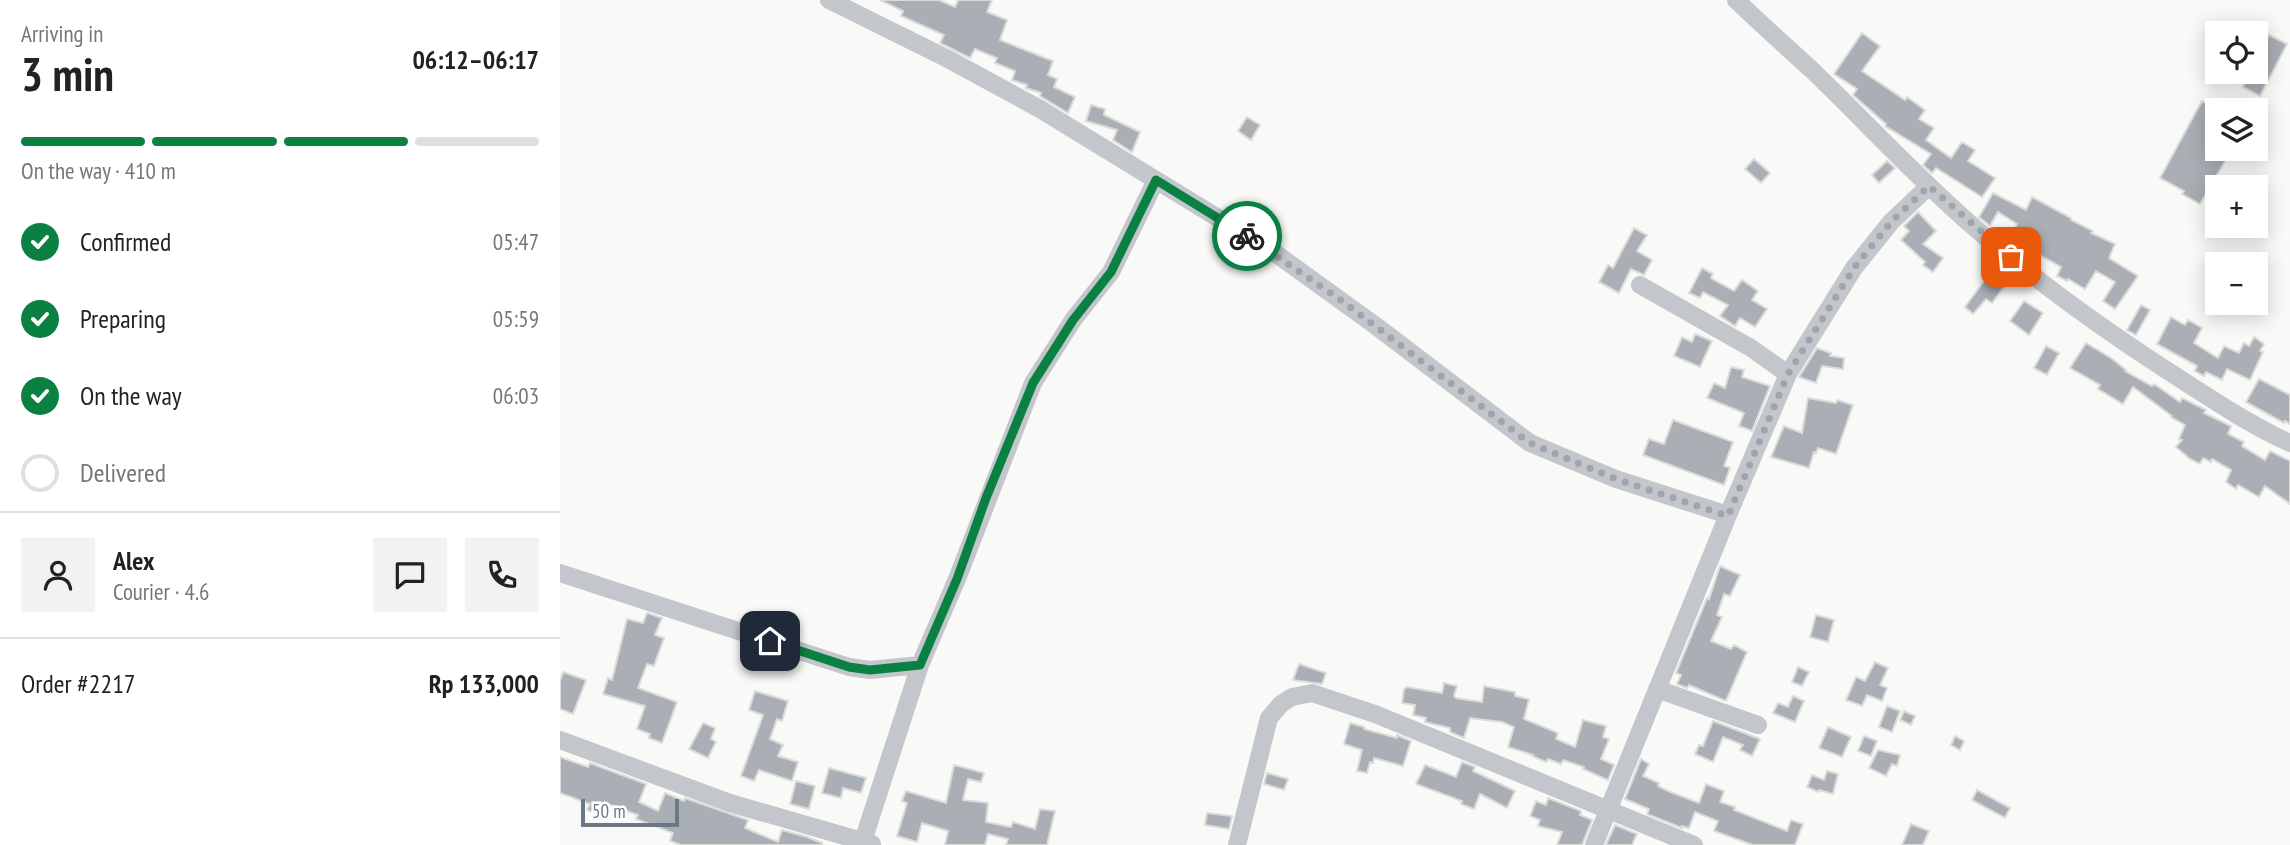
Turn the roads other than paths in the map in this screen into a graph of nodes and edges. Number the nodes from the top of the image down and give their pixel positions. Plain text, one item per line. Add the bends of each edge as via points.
1 (829, 0) edge
2 (1736, 0) edge
3 (1156, 180) junction
4 (1929, 186) junction
5 (1640, 285) dead end
6 (1788, 374) junction
7 (2290, 443) edge
8 (1728, 516) junction
9 (560, 573) edge
10 (920, 665) junction
11 (1657, 689) junction
12 (1758, 725) dead end
13 (560, 740) edge
14 (1608, 809) junction
15 (871, 844) edge
16 (1237, 845) edge
17 (1594, 845) edge
18 (1694, 845) edge

1 - 3 street via 995,84
2 - 4 street
3 - 8 street via 1275,253 1530,443 1616,479
3 - 10 street via 1111,272 1033,383
4 - 6 street via 1891,222 1854,268
4 - 7 street via 2084,314 2206,396
5 - 6 street
6 - 8 street
8 - 11 street
9 - 10 street via 849,667 870,670
10 - 15 street
11 - 12 street
11 - 14 street
13 - 15 street via 730,803
14 - 16 street via 1375,714 1312,693 1301,694 1280,704 1269,718
14 - 17 street
14 - 18 street

